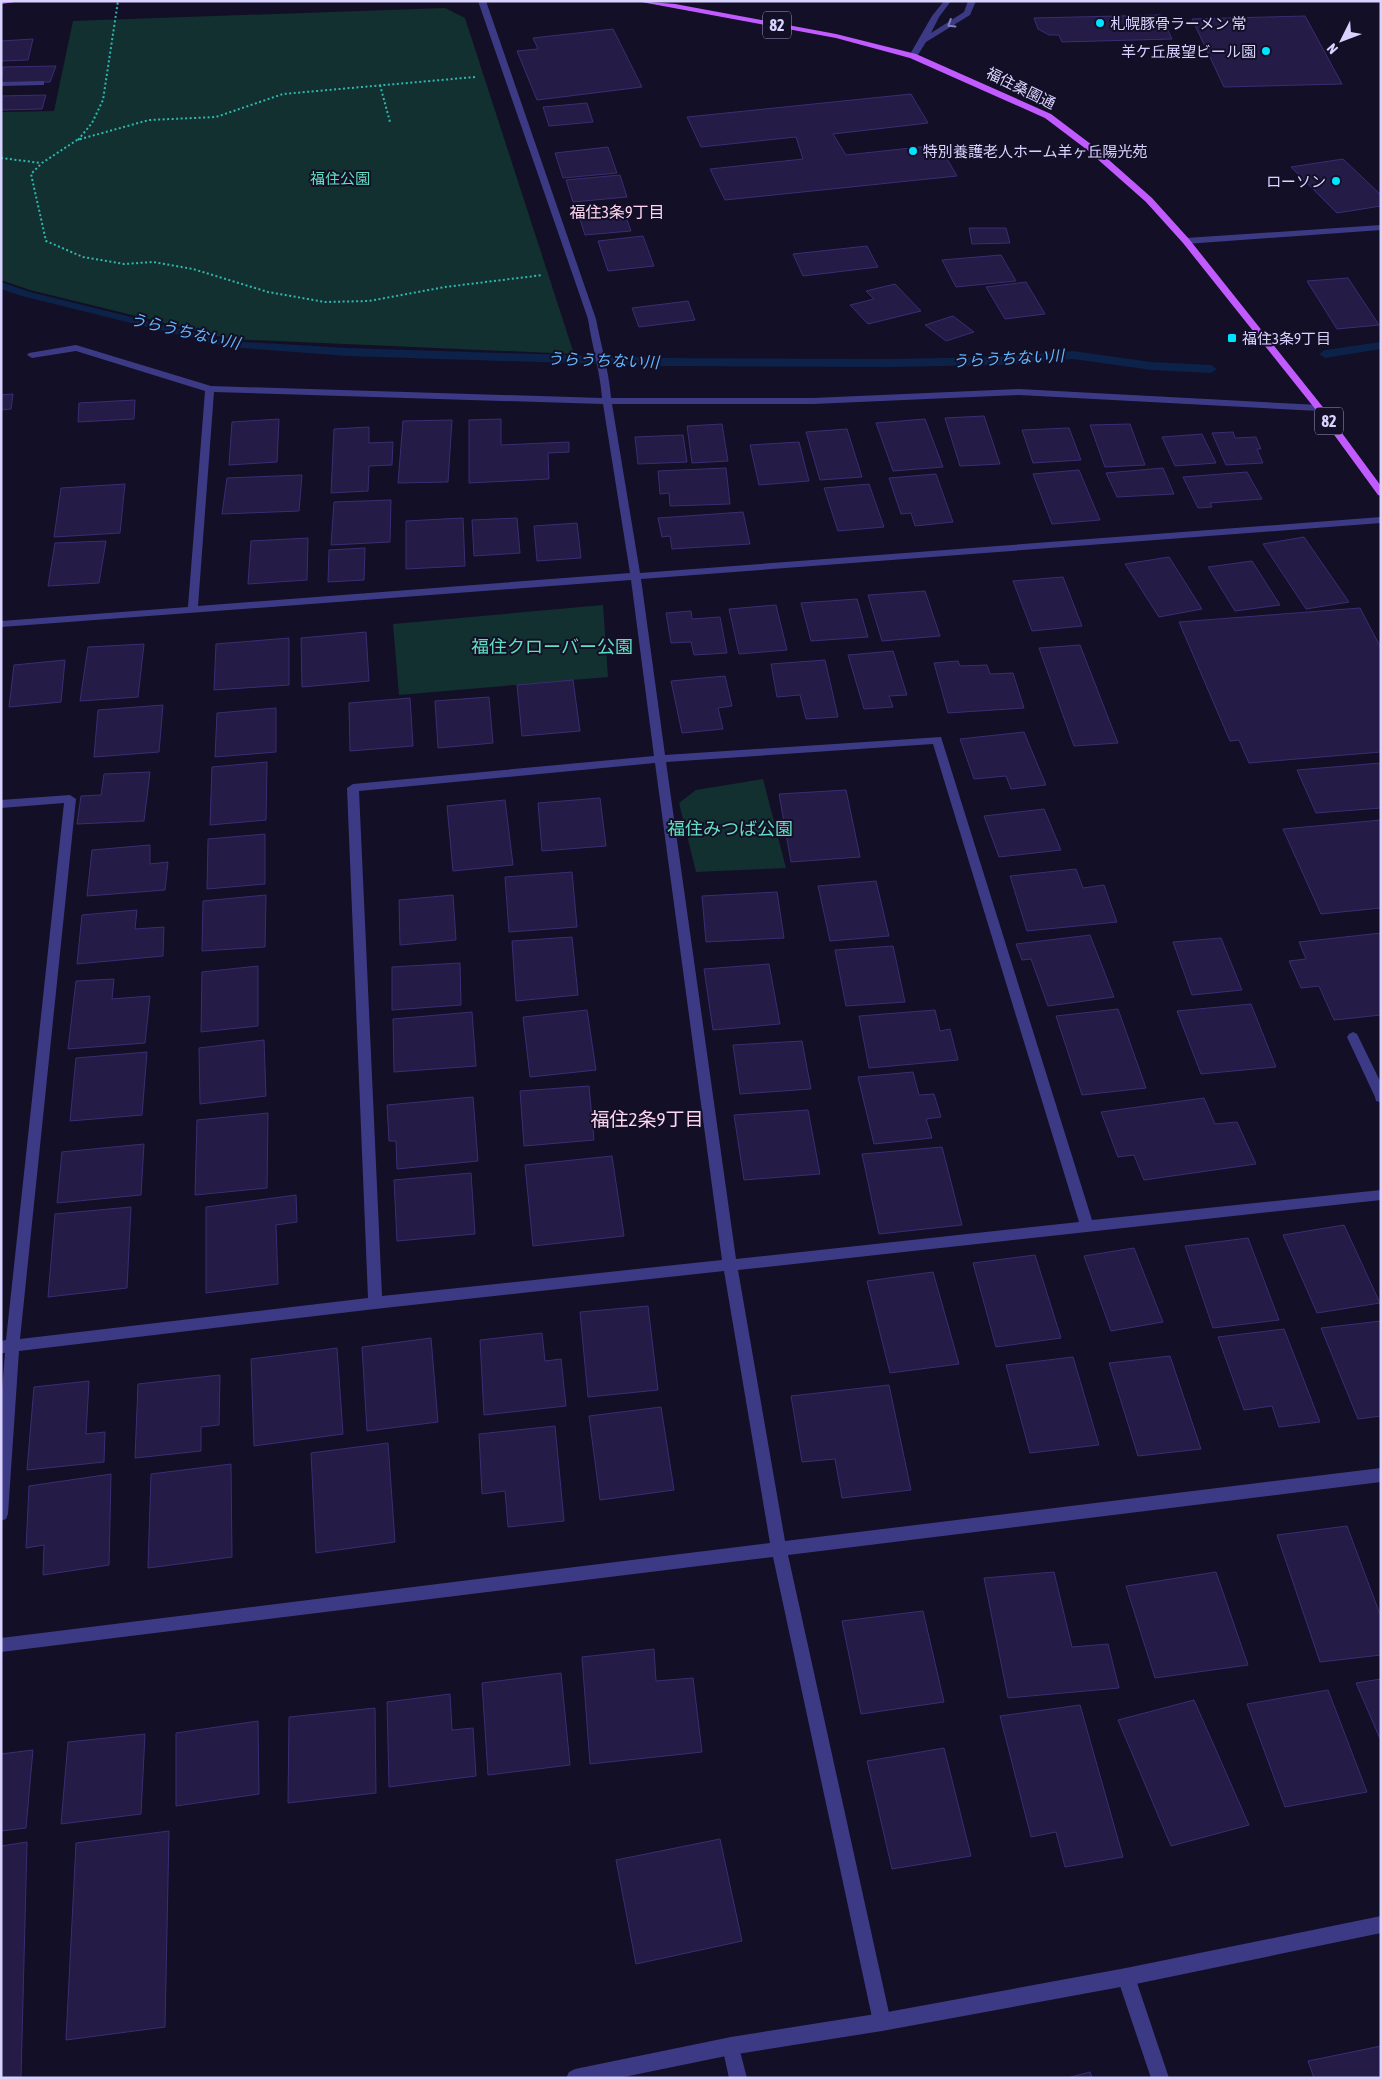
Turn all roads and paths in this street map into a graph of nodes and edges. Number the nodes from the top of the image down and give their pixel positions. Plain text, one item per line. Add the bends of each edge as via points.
1 (18, 1) edge
2 (118, 1) edge
3 (482, 1) edge
4 (639, 1) edge
5 (948, 1) edge
6 (972, 1) edge
7 (1, 2) edge
8 (924, 41) junction
9 (913, 56) junction
10 (507, 74) junction
11 (41, 83) dead end
12 (1, 84) edge
13 (380, 86) junction
14 (390, 122) dead end
15 (77, 140) junction
16 (1, 158) edge
17 (42, 163) junction
18 (1381, 227) edge
19 (1186, 241) junction
20 (575, 270) junction
21 (32, 356) dead end
22 (210, 388) junction
23 (607, 400) junction
24 (1319, 408) junction
25 (1381, 492) edge
26 (1381, 520) edge
27 (635, 575) junction
28 (193, 610) junction
29 (1, 624) edge
30 (661, 759) junction
31 (1, 804) edge
32 (1353, 1037) dead end
33 (1381, 1097) edge
34 (1381, 1195) edge
35 (1087, 1226) junction
36 (730, 1265) junction
37 (374, 1303) junction
38 (7, 1347) edge
39 (1381, 1475) edge
40 (1, 1514) edge
41 (779, 1550) junction
42 (1, 1644) edge
43 (1381, 1924) edge
44 (1126, 1977) junction
45 (882, 2022) junction
46 (731, 2046) junction
47 (575, 2078) edge
48 (738, 2078) edge
49 (1160, 2078) edge

1 - 7 main road
2 - 15 path via 102,100 92,123
3 - 10 street
4 - 9 main road, 福住桑園通 / 82 via 836,36
5 - 8 street via 936,16
6 -> 8 street via 967,13
8 - 9 street
9 - 19 main road, 福住桑園通 / 82 via 1048,116 1149,200
10 - 13 path
10 - 20 street
11 - 12 street
13 - 14 path
13 - 15 path via 282,94 216,116 149,120
15 - 17 path
16 - 17 path
17 - 20 path via 31,174 46,241 83,258 124,264 152,262 193,269 268,292 325,302 369,301 445,287
18 - 19 street
19 - 24 main road, 福住桑園通 / 82
20 - 23 street via 592,319
21 - 22 street via 76,348
22 - 23 street
22 - 28 street
23 - 24 street via 813,401 1019,392
23 - 27 street
24 - 25 main road, 福住桑園通 / 82
26 - 27 street
27 - 28 street
27 - 30 street
28 - 29 street
30 - 35 street via 937,740
30 - 36 street
30 - 37 street via 353,788
31 - 38 street via 70,799
32 - 33 street
34 - 35 street
35 - 36 street
36 - 37 street
36 - 41 street
37 - 38 street
38 - 40 street
39 - 41 street
41 - 42 street
41 - 45 street
43 - 44 street
44 - 45 street
44 - 49 street
45 - 46 street
46 - 47 street
46 - 48 street

